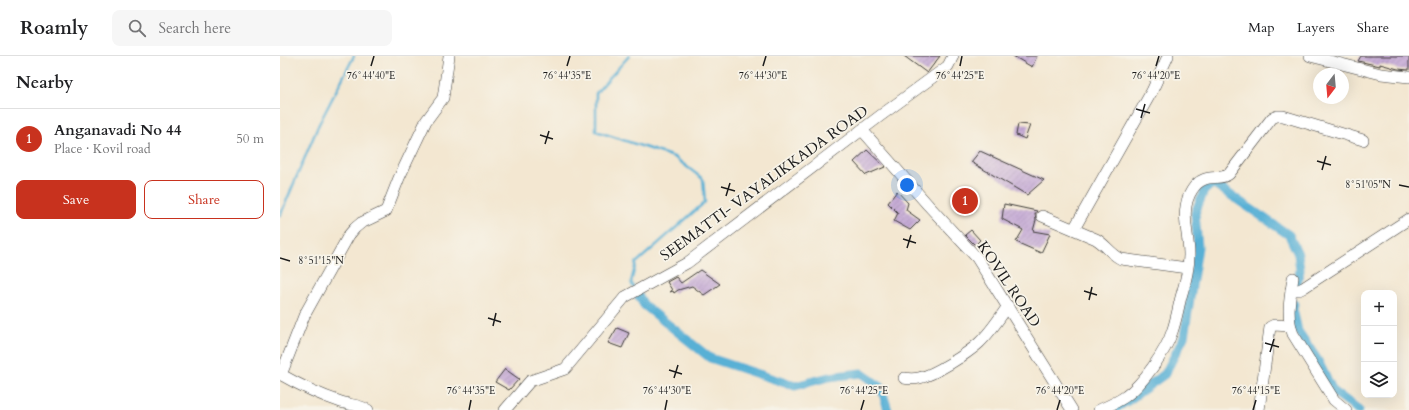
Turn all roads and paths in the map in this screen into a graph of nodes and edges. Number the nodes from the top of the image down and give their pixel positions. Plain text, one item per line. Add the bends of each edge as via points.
1 (449, 56) edge
2 (953, 56) edge
3 (1168, 56) edge
4 (1310, 56) edge
5 (1326, 58) edge
6 (1409, 77) edge
7 (862, 130) junction
8 (1363, 140) dead end
9 (1042, 216) dead end
10 (1409, 219) edge
11 (1074, 229) junction
12 (1187, 268) junction
13 (1293, 278) dead end
14 (1291, 290) junction
15 (1008, 306) junction
16 (1290, 326) junction
17 (280, 374) edge
18 (904, 378) dead end
19 (368, 410) edge
20 (504, 410) edge
21 (1072, 410) edge
22 (1099, 410) edge
23 (1259, 410) edge
24 (1346, 410) edge

1 - 17 street via 443,98 426,121 386,211 361,223 349,235 304,316
2 - 7 street, SEEMATTI- VAYALIKKADA ROAD via 948,66
3 - 11 street via 1152,91
4 - 5 street
5 - 6 street via 1382,74
7 - 15 street, KOVIL ROAD via 977,258
7 - 20 street, SEEMATTI- VAYALIKKADA ROAD via 686,263 625,297 565,369 530,381
8 - 12 street via 1283,116 1272,118 1229,174 1224,177 1208,178 1192,189 1186,202 1185,226 1189,256
9 - 11 street
10 - 14 street via 1303,288
11 - 12 street via 1102,242 1121,259
12 - 22 street via 1172,333 1166,346 1135,388 1126,396
13 - 14 street
14 - 16 street
15 - 18 street via 992,329 960,358 921,378
15 - 21 street, KOVIL ROAD
16 - 23 street via 1270,327
16 - 24 street via 1334,400
17 - 19 street via 342,403

